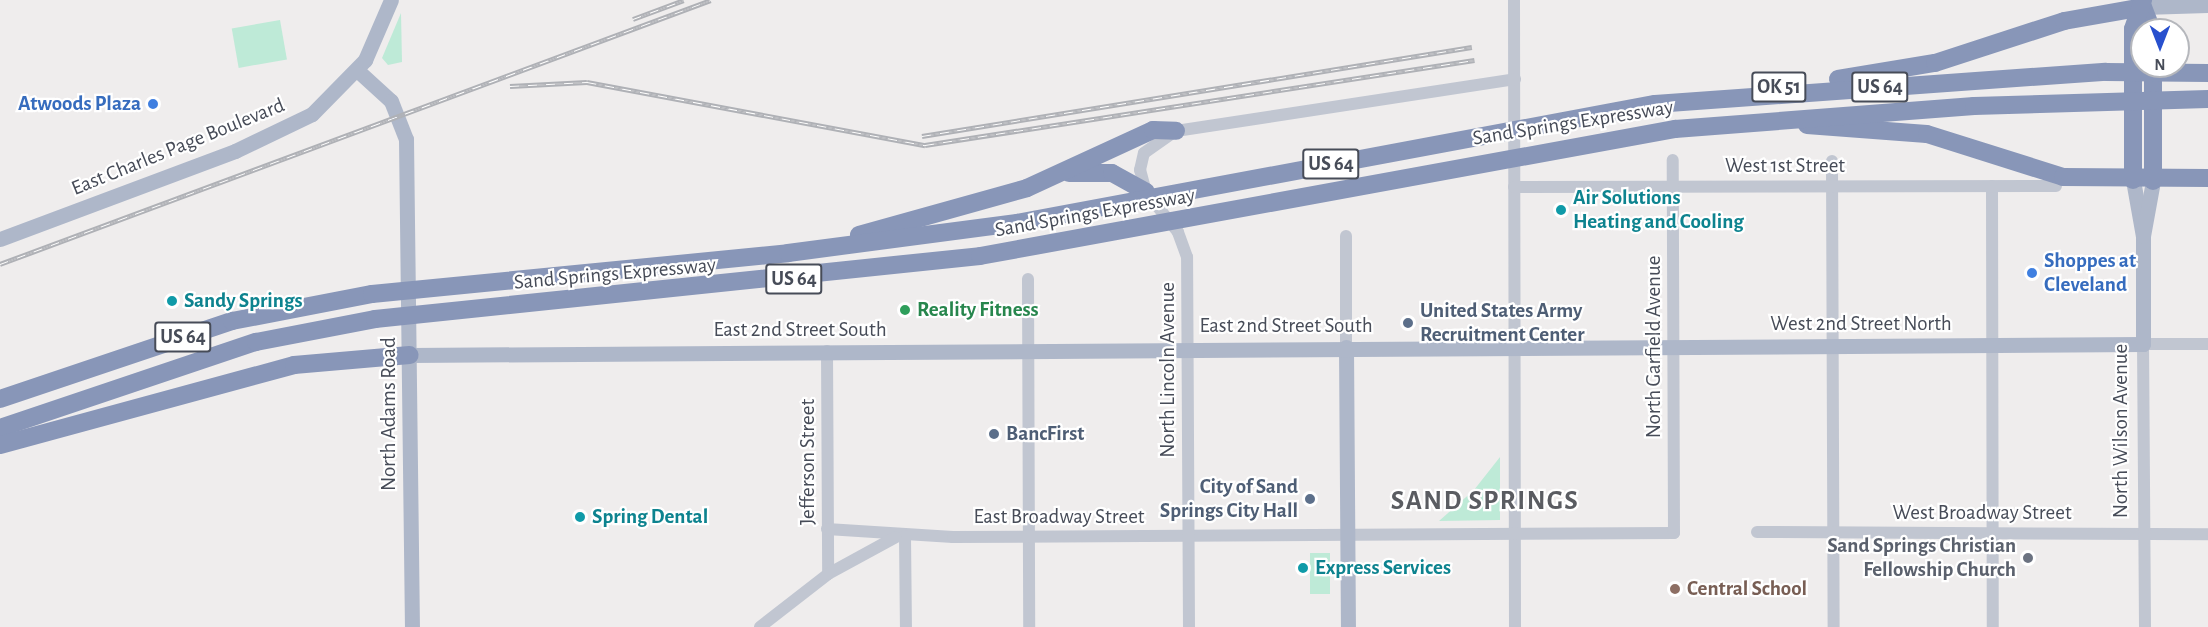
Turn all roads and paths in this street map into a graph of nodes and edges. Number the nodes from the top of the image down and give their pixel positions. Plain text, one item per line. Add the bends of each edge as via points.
1 (391, 0) edge
2 (1514, 0) edge
3 (2143, 4) edge
4 (2208, 5) edge
5 (357, 70) junction
6 (2208, 73) edge
7 (2153, 78) edge
8 (1515, 79) junction
9 (2208, 99) edge
10 (1655, 104) junction
11 (1776, 119) junction
12 (1176, 131) junction
13 (1673, 160) dead end
14 (1832, 161) dead end
15 (1062, 174) junction
16 (2208, 178) edge
17 (2133, 180) junction
18 (2153, 181) junction
19 (1673, 186) junction
20 (1832, 186) junction
21 (1992, 186) junction
22 (2056, 186) dead end
23 (1514, 187) junction
24 (1146, 192) junction
25 (1346, 236) dead end
26 (2143, 236) junction
27 (0, 239) edge
28 (788, 253) junction
29 (1028, 279) dead end
30 (1992, 344) junction
31 (2143, 344) junction
32 (2208, 344) edge
33 (1833, 345) junction
34 (1674, 346) junction
35 (1346, 347) junction
36 (1515, 347) junction
37 (1187, 348) junction
38 (1028, 350) junction
39 (827, 351) junction
40 (410, 355) junction
41 (0, 399) edge
42 (0, 428) edge
43 (0, 445) edge
44 (827, 529) junction
45 (1757, 532) dead end
46 (2144, 532) junction
47 (1834, 533) junction
48 (1992, 533) junction
49 (1347, 534) junction
50 (1515, 534) junction
51 (2208, 534) edge
52 (901, 536) junction
53 (1188, 536) junction
54 (1029, 537) junction
55 (828, 574) junction
56 (412, 627) edge
57 (760, 627) edge
58 (906, 627) edge
59 (1029, 627) edge
60 (1189, 627) edge
61 (1348, 627) edge
62 (1515, 627) edge
63 (1834, 627) edge
64 (1993, 627) edge
65 (2145, 627) edge

1 - 5 main road, East Charles Page Boulevard
2 - 8 street
3 - 4 main road
3 - 10 highway, OK 51 via 2064,21 1970,55 1904,69
3 - 17 highway, North Wilson Avenue via 2133,28
5 - 27 main road, East Charles Page Boulevard via 324,104 280,133
5 - 40 main road, North Adams Road via 391,100 403,122
6 - 10 highway, Sand Springs Expressway / US 64 via 2106,72
7 - 18 highway, North Wilson Avenue
8 - 12 street
8 - 23 street
9 - 11 highway, Sand Springs Expressway / US 64 via 2108,99
10 - 28 highway, Sand Springs Expressway / US 64 via 1480,134 1121,205
11 - 17 highway, OK 51 via 1927,134 2063,177
11 - 42 highway, Sand Springs Expressway / US 64 via 1551,148 1140,229 826,276 375,320 256,342
12 - 15 highway via 1153,130
12 - 24 street via 1144,153 1140,170
13 - 19 street, North Garfield Avenue
14 - 20 street
15 - 24 highway via 1112,173
15 - 28 highway via 975,205
16 - 18 highway
17 - 18 highway, OK 51
17 - 26 main road, North Wilson Avenue
18 - 26 main road, North Wilson Avenue
19 - 20 street, West 1st Street
19 - 23 street, West 1st Street
19 - 34 street, North Garfield Avenue
20 - 21 street, West 1st Street
20 - 33 street
21 - 22 street, West 1st Street
21 - 30 street
23 - 36 street
24 - 37 street, North Lincoln Avenue via 1178,232 1187,257
25 - 35 street
26 - 31 main road, North Wilson Avenue
28 - 41 highway, Sand Springs Expressway / US 64 via 372,294 232,321
29 - 38 street
30 - 31 main road, West 2nd Street North
30 - 33 main road, West 2nd Street North
30 - 48 street
31 - 32 street, West 2nd Street North
31 - 46 street, North Wilson Avenue
33 - 34 main road, West 2nd Street North
33 - 47 street
34 - 36 main road, West 2nd Street North
34 - 50 street, North Garfield Avenue via 1674,533
35 - 36 main road, East 2nd Street South
35 - 37 main road, East 2nd Street South
35 - 49 main road
36 - 50 street
37 - 38 main road, East 2nd Street South
37 - 53 street, North Lincoln Avenue
38 - 39 main road, East 2nd Street South
38 - 54 street
39 - 40 main road, East 2nd Street South
39 - 44 street, Jefferson Street
40 - 43 highway via 294,365
40 - 56 main road, North Adams Road
44 - 52 street
44 - 55 street, Jefferson Street
45 - 47 street, West Broadway Street
46 - 48 street, West Broadway Street
46 - 51 street, West Broadway Street
46 - 65 street, North Wilson Avenue
47 - 48 street, West Broadway Street
47 - 63 street
48 - 64 street
49 - 50 street, East Broadway Street
49 - 53 street, East Broadway Street
49 - 61 main road
50 - 62 street
52 - 54 street, East Broadway Street
52 - 55 street, East Broadway Street
52 - 58 street
53 - 54 street, East Broadway Street
53 - 60 street, North Lincoln Avenue
54 - 59 street
55 - 57 street, East Broadway Street

